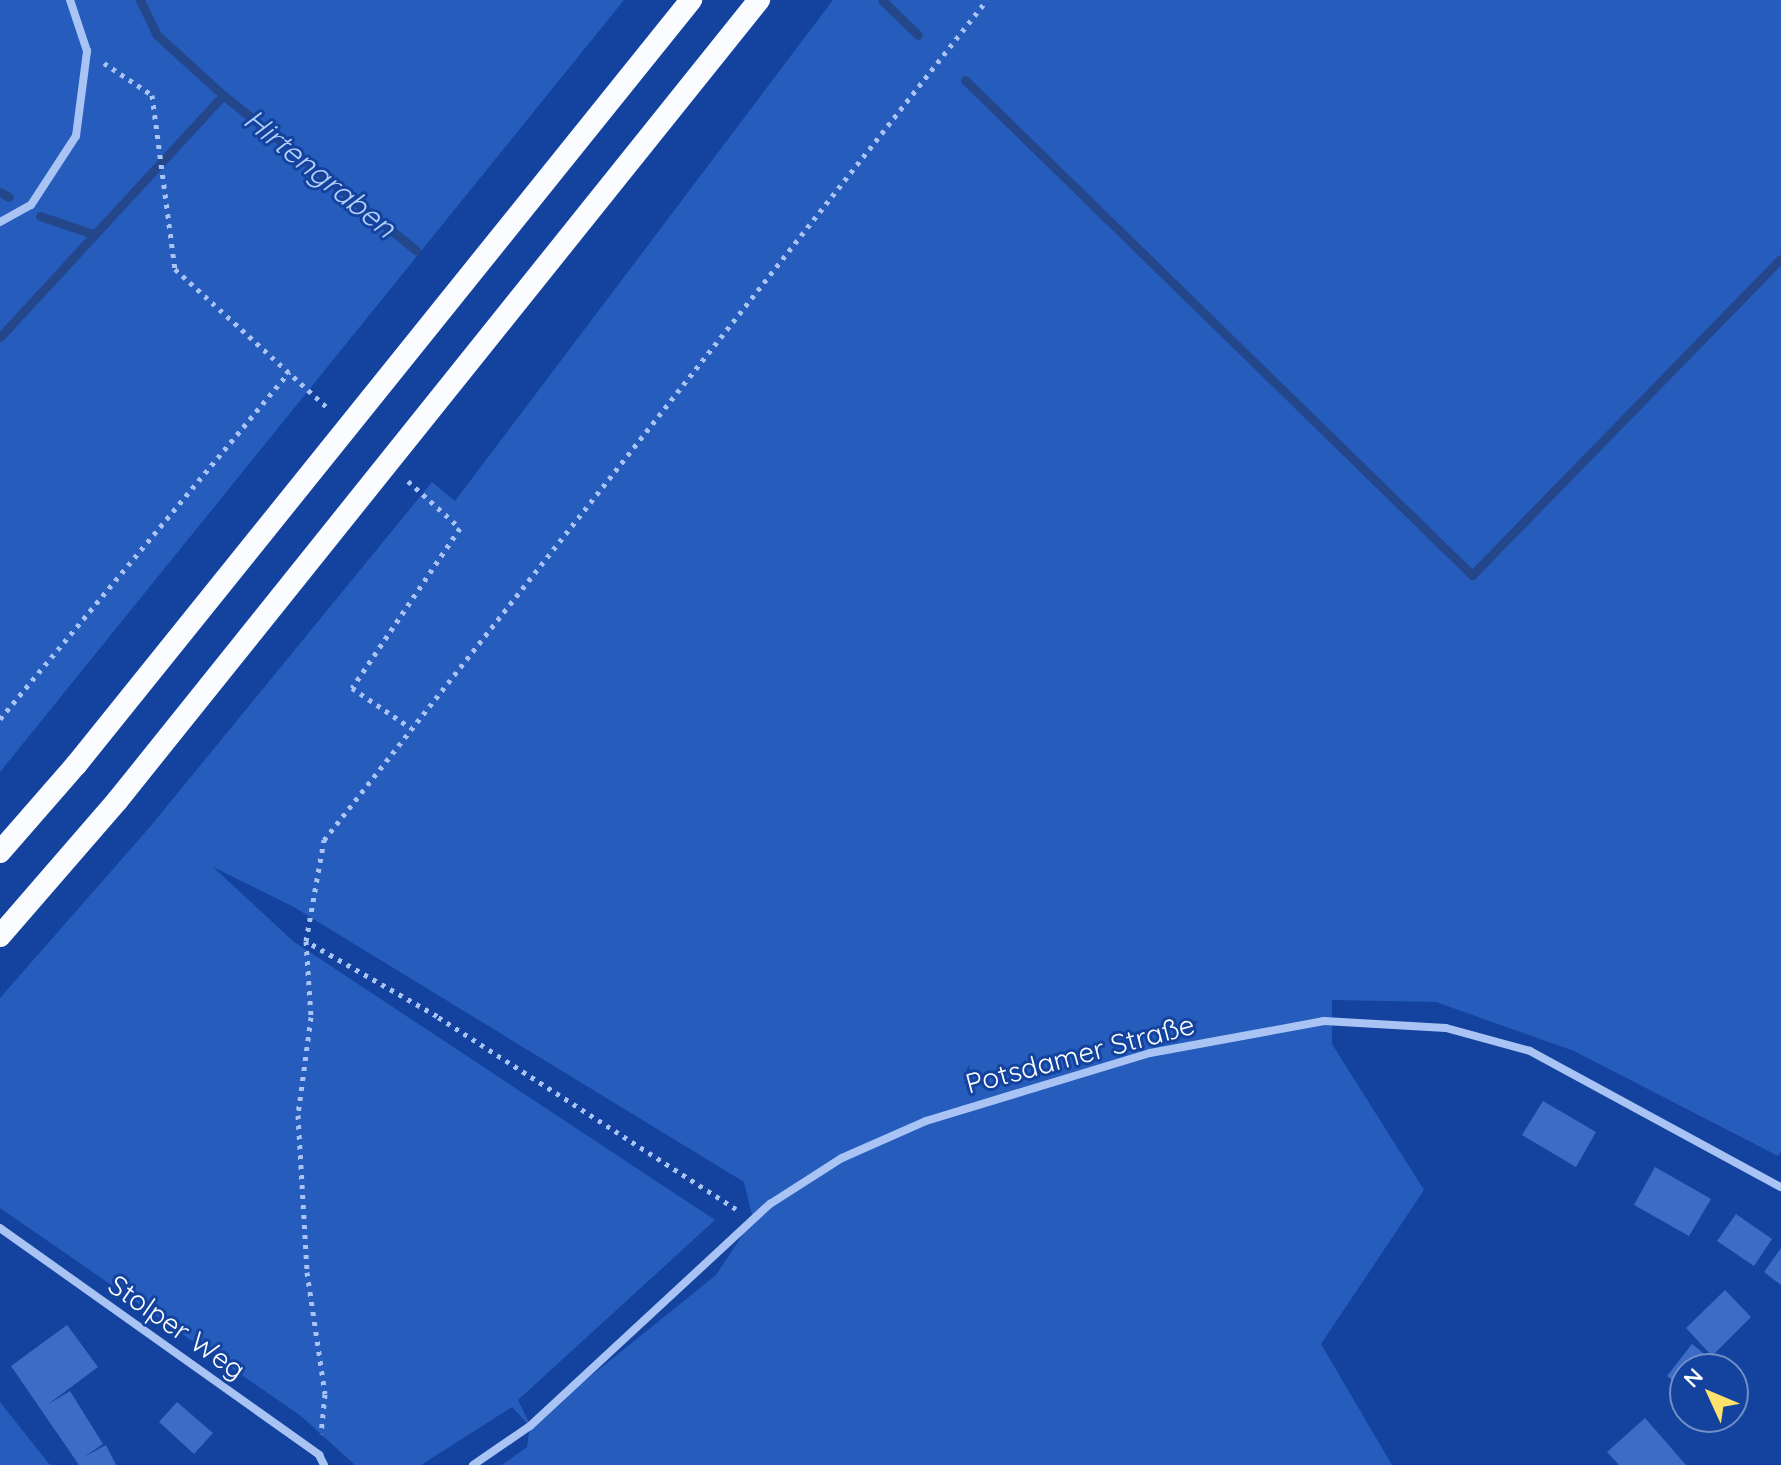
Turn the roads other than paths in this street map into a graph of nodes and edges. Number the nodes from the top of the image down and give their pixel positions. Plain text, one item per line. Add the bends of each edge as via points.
1 (70, 0) edge
2 (691, 0) edge
3 (759, 0) edge
4 (0, 222) edge
5 (0, 852) edge
6 (0, 936) edge
7 (1781, 1187) edge
8 (0, 1228) edge
9 (324, 1465) edge
10 (473, 1465) edge

1 - 4 street via 87,51 76,136 31,205
2 - 5 highway, bridge via 76,765
3 - 6 highway, bridge via 117,801
7 - 10 street, Potsdamer Straße via 1530,1051 1446,1028 1324,1021 1150,1053 926,1121 842,1158 753,1219 530,1426
8 - 9 street, Stolper Weg via 319,1455

